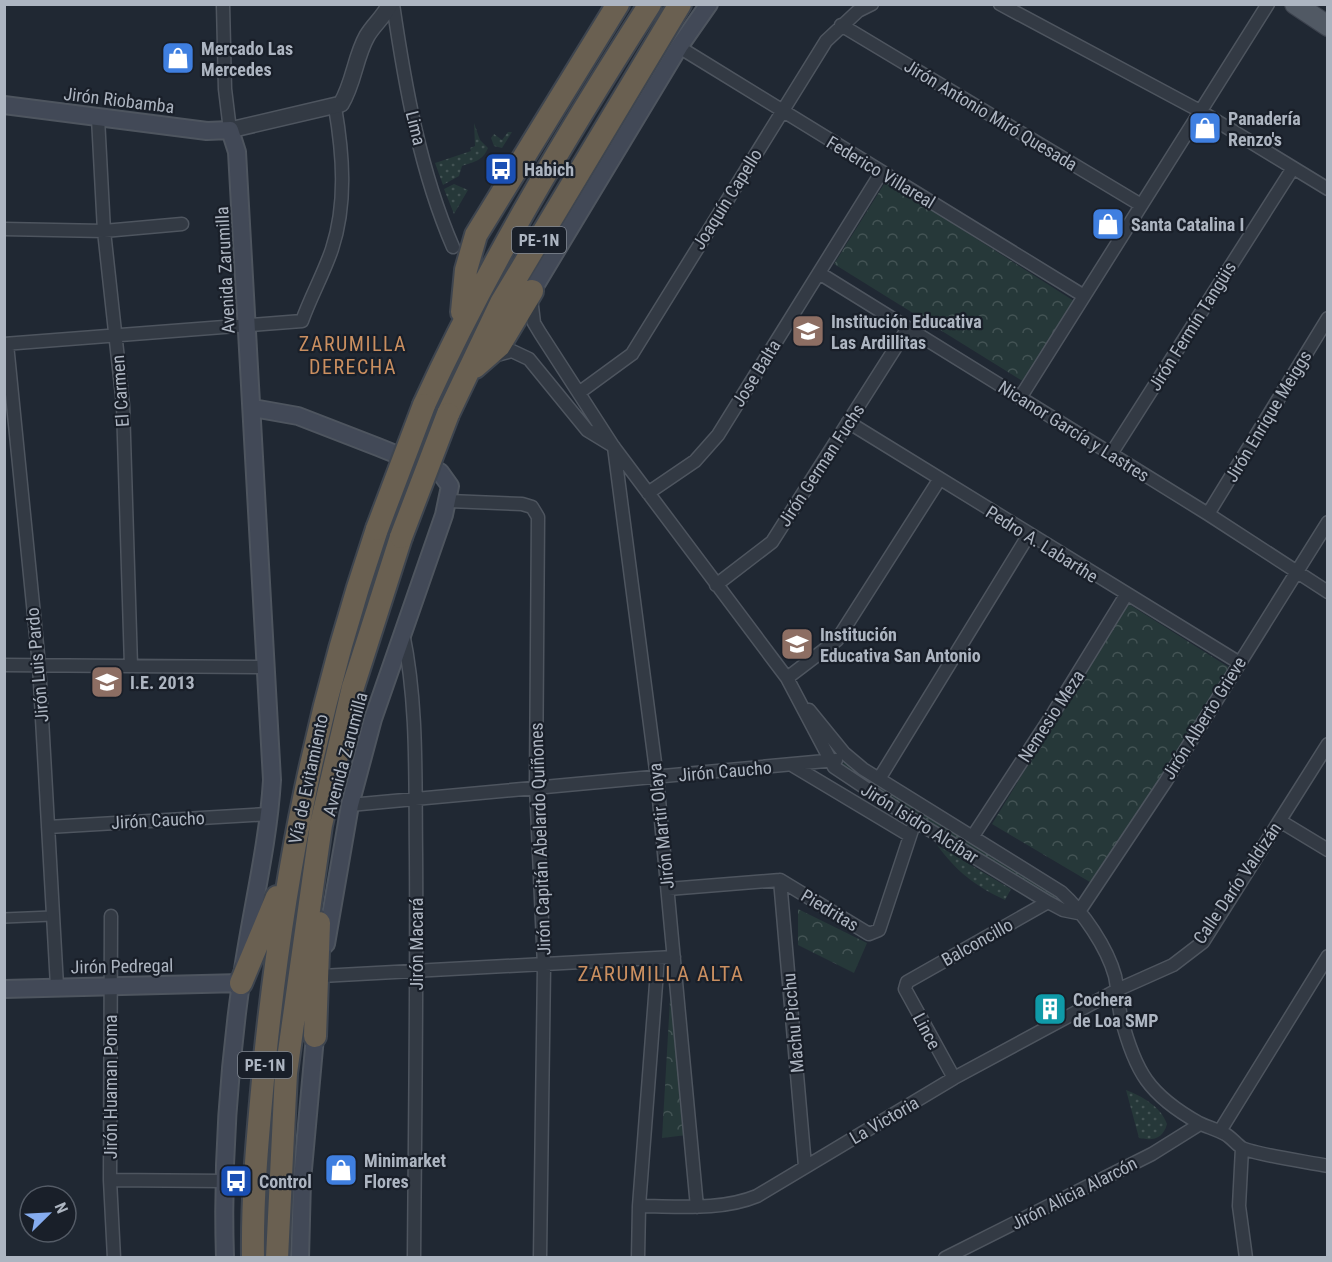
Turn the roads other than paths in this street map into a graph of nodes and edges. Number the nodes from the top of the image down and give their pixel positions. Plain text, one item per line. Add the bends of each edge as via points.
1 (224, 4) edge
2 (391, 4) edge
3 (618, 4) edge
4 (650, 4) edge
5 (680, 4) edge
6 (709, 4) edge
7 (872, 4) edge
8 (1000, 4) edge
9 (1269, 4) edge
10 (1295, 4) edge
11 (841, 25) junction
12 (1328, 26) edge
13 (679, 47) junction
14 (4, 105) edge
15 (335, 107) junction
16 (1200, 111) junction
17 (782, 112) junction
18 (98, 118) junction
19 (230, 130) junction
20 (1293, 168) junction
21 (881, 172) junction
22 (1328, 189) edge
23 (1141, 205) junction
24 (182, 224) dead end
25 (4, 229) edge
26 (104, 231) junction
27 (453, 247) dead end
28 (819, 273) junction
29 (532, 291) junction
30 (1084, 296) junction
31 (1328, 318) edge
32 (462, 323) junction
33 (248, 325) junction
34 (908, 328) junction
35 (116, 335) junction
36 (6, 344) edge
37 (483, 360) junction
38 (465, 376) junction
39 (580, 392) junction
40 (1020, 398) junction
41 (253, 408) junction
42 (9, 417) edge
43 (848, 422) junction
44 (613, 446) junction
45 (1111, 454) junction
46 (939, 480) junction
47 (648, 493) junction
48 (449, 501) junction
49 (1208, 514) junction
50 (1328, 522) edge
51 (1028, 536) junction
52 (1296, 572) junction
53 (716, 585) junction
54 (1328, 592) edge
55 (1126, 595) junction
56 (403, 631) junction
57 (1238, 662) junction
58 (4, 665) edge
59 (39, 665) junction
60 (131, 666) junction
61 (267, 667) junction
62 (787, 678) junction
63 (797, 695) junction
64 (1328, 744) edge
65 (849, 757) junction
66 (829, 761) junction
67 (792, 765) junction
68 (657, 778) junction
69 (879, 779) junction
70 (536, 786) junction
71 (415, 798) junction
72 (350, 805) junction
73 (269, 814) junction
74 (915, 821) junction
75 (1280, 821) junction
76 (48, 827) junction
77 (909, 835) junction
78 (973, 836) junction
79 (1328, 850) edge
80 (288, 874) junction
81 (780, 880) junction
82 (311, 888) junction
83 (668, 889) junction
84 (1048, 902) junction
85 (1078, 913) junction
86 (52, 916) junction
87 (111, 916) dead end
88 (4, 918) edge
89 (1328, 956) edge
90 (674, 957) junction
91 (658, 958) junction
92 (544, 966) junction
93 (417, 971) junction
94 (321, 976) junction
95 (110, 979) junction
96 (907, 982) joint
97 (241, 983) junction
98 (57, 986) junction
99 (4, 989) edge
100 (1117, 990) junction
101 (315, 1036) junction
102 (954, 1078) junction
103 (1200, 1124) junction
104 (1220, 1131) junction
105 (1242, 1148) junction
106 (806, 1166) junction
107 (1328, 1166) edge
108 (110, 1180) junction
109 (223, 1181) junction
110 (639, 1206) junction
111 (697, 1207) junction
112 (114, 1257) edge
113 (225, 1257) edge
114 (253, 1257) edge
115 (277, 1257) edge
116 (300, 1257) edge
117 (414, 1257) edge
118 (540, 1257) edge
119 (638, 1257) edge
120 (945, 1257) edge
121 (1246, 1257) edge

1 - 19 street via 225,89
2 - 15 street via 367,36 347,93
2 - 27 street, Lima via 420,145
3 - 32 highway via 476,235 466,270
4 - 32 highway, PE-1N via 506,241
5 - 38 highway, PE-1N via 501,303
6 - 13 main road
7 - 11 street, Joaquín Capello
8 - 16 street
9 - 16 street
10 - 12 main road
11 - 17 street, Joaquín Capello via 826,41
11 - 23 street, Jirón Antonio Miró Quesada
13 - 17 street, Federico Villareal
13 - 29 main road
14 - 18 main road, Jirón Riobamba
15 - 19 street
15 - 33 street via 342,159 338,224 330,256 302,321
16 - 20 street
16 - 23 street
17 - 21 street, Federico Villareal
17 - 39 street, Joaquín Capello via 632,354
18 - 19 main road, Jirón Riobamba via 207,131
18 - 26 street, El Carmen
19 - 33 main road, Avenida Zarumilla via 237,152
20 - 22 street
20 - 45 street, Jirón Fermín Tangüis
21 - 28 street, Jose Balta
21 - 30 street, Federico Villareal
23 - 30 street
24 - 26 street
25 - 26 street
26 - 35 street, El Carmen
28 - 34 street, Nicanor García y Lastres
28 - 47 street, Jose Balta via 718,435 695,461
29 - 37 highway via 499,346
29 - 39 street, Jirón Isidro Alcíbar via 534,322
30 - 40 street
31 - 49 street, Jirón Enrique Meiggs
32 - 80 highway, Vía de Evitamiento / PE-1N, bridge via 424,405 377,529 324,703
33 - 35 street
33 - 41 main road, Avenida Zarumilla
34 - 40 street, Nicanor García y Lastres
34 - 43 street, Jirón German Fuchs
35 - 36 street
35 - 60 street, El Carmen via 123,405
36 - 42 street, Jirón Luis Pardo
37 - 38 highway
37 - 44 street, Jirón Isidro Alcíbar via 501,353 521,353 587,430
38 - 82 highway, Vía de Evitamiento / PE-1N, bridge via 401,537 353,687 321,825
39 - 44 street, Jirón Isidro Alcíbar
40 - 45 street, Nicanor García y Lastres
41 - 48 main road via 298,416 437,471 449,482
41 - 61 main road, Avenida Zarumilla
42 - 59 street, Jirón Luis Pardo
43 - 46 street, Pedro A. Labarthe
43 - 53 street, Jirón German Fuchs via 772,542
44 - 47 street, Jirón Isidro Alcíbar
44 - 68 street, Jirón Martir Olaya
45 - 49 street, Nicanor García y Lastres
46 - 51 street, Pedro A. Labarthe
46 - 62 street via 837,640
47 - 53 street, Jirón Isidro Alcíbar
48 - 56 main road, Avenida Zarumilla
48 - 70 street, Jirón Capitán Abelardo Quiñones via 522,504 532,507 538,517
49 - 52 street, Nicanor García y Lastres
50 - 52 street, Jirón Alberto Grieve
51 - 55 street, Pedro A. Labarthe
51 - 69 street
52 - 54 street, Nicanor García y Lastres
52 - 57 street, Jirón Alberto Grieve
53 - 62 street, Jirón Isidro Alcíbar
55 - 57 street, Pedro A. Labarthe
55 - 78 street, Nemesio Meza
56 - 71 street, Jirón Macará via 410,666
56 - 72 main road, Avenida Zarumilla via 373,718
57 - 85 street, Jirón Alberto Grieve via 1166,781
58 - 59 street
59 - 60 street
59 - 76 street, Jirón Luis Pardo
60 - 61 street
61 - 73 main road, Avenida Zarumilla via 272,780
62 - 63 street, Jirón Isidro Alcíbar
63 - 65 street, Jirón Isidro Alcíbar
63 - 66 street, Jirón Isidro Alcíbar
64 - 75 street, Calle Darío Valdizán
65 - 66 street, Jirón Caucho
65 - 69 street, Jirón Isidro Alcíbar
66 - 67 street, Jirón Caucho
66 - 74 street, Jirón Isidro Alcíbar
67 - 68 street, Jirón Caucho
67 - 77 street
68 - 70 street, Jirón Caucho
68 - 83 street, Jirón Martir Olaya
69 - 78 street, Jirón Isidro Alcíbar
70 - 71 street, Jirón Caucho
70 - 92 street, Jirón Capitán Abelardo Quiñones
71 - 72 street, Jirón Caucho
71 - 93 street, Jirón Macará
72 - 94 main road, Avenida Zarumilla
73 - 76 street, Jirón Caucho
73 - 97 main road, Avenida Zarumilla
74 - 77 street, Piedritas
74 - 84 street, Jirón Isidro Alcíbar
75 - 79 street
75 - 100 street, Calle Darío Valdizán via 1203,942 1173,965
76 - 86 street, Jirón Luis Pardo
77 - 81 street, Piedritas via 879,930 874,933
78 - 85 street, Jirón Isidro Alcíbar via 1061,892
80 - 97 highway
80 - 114 highway, Vía de Evitamiento / PE-1N via 276,951 252,1189
81 - 83 street, Piedritas
81 - 106 street, Machu Picchu
82 - 101 highway via 319,921
82 - 115 highway, Vía de Evitamiento / PE-1N via 286,1073
83 - 90 street, Jirón Martir Olaya
84 - 85 street, Jirón Isidro Alcíbar
84 - 96 street, Balconcillo
85 - 100 street, Jirón Isidro Alcíbar via 1106,955
86 - 88 street
86 - 98 street, Jirón Luis Pardo
87 - 95 street, Jirón Huaman Poma
89 - 104 street
90 - 91 street
90 - 111 street, Jirón Martir Olaya
91 - 92 street
91 - 110 street
92 - 93 street
92 - 118 street, Jirón Capitán Abelardo Quiñones
93 - 94 street
93 - 117 street, Jirón Macará
94 - 101 main road, Avenida Zarumilla
95 - 97 main road, Jirón Pedregal
95 - 98 main road, Jirón Pedregal
95 - 108 street, Jirón Huaman Poma
96 - 102 street, Lince via 905,989
97 - 109 main road, Avenida Zarumilla
98 - 99 main road, Jirón Pedregal
100 - 102 street, La Victoria
100 - 103 street, Jirón Isidro Alcíbar via 1129,1044 1144,1078 1160,1097
101 - 116 main road, Avenida Zarumilla
102 - 106 street, La Victoria
103 - 104 street, Jirón Isidro Alcíbar
103 - 120 street, Jirón Alicia Alarcón via 1152,1154
104 - 105 street, Jirón Isidro Alcíbar
105 - 107 street, Jirón Isidro Alcíbar
105 - 121 street via 1239,1206
106 - 111 street, La Victoria via 750,1199
108 - 109 street
108 - 112 street, Jirón Huaman Poma
109 - 113 main road, Avenida Zarumilla
110 - 111 street, La Victoria
110 - 119 street

